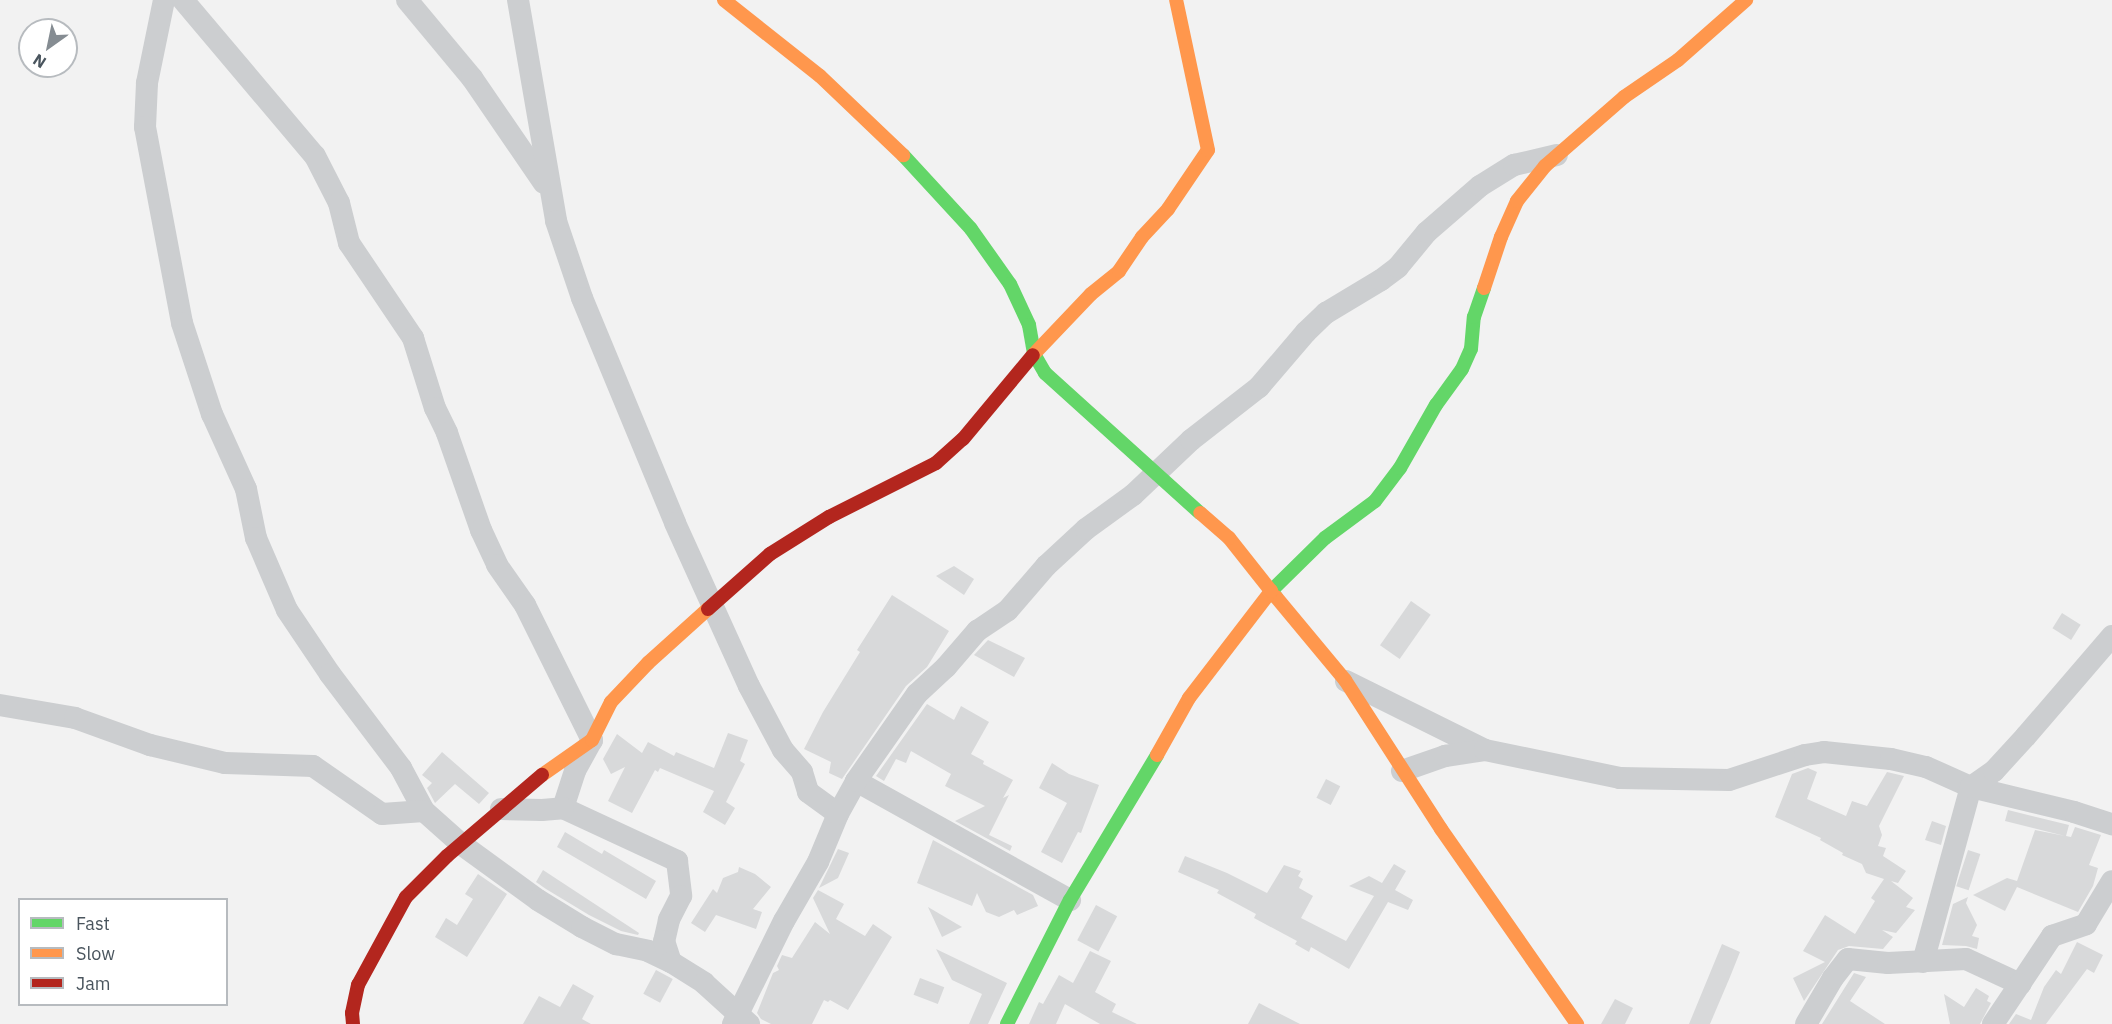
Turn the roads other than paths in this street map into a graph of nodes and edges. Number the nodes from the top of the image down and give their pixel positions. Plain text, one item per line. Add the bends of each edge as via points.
1 (164, 0) edge
2 (183, 0) edge
3 (407, 0) edge
4 (518, 0) edge
5 (724, 0) edge
6 (1176, 0) edge
7 (1746, 0) edge
8 (1557, 155) junction
9 (550, 192) junction
10 (1034, 354) junction
11 (1155, 474) junction
12 (1271, 591) junction
13 (711, 606) junction
14 (2112, 636) edge
15 (1345, 680) junction
16 (0, 705) edge
17 (592, 740) junction
18 (1485, 750) junction
19 (1402, 771) junction
20 (856, 781) junction
21 (1971, 787) junction
22 (563, 808) junction
23 (501, 809) junction
24 (424, 811) junction
25 (838, 814) junction
26 (2112, 824) edge
27 (461, 844) junction
28 (2112, 881) edge
29 (1070, 900) junction
30 (671, 962) junction
31 (1923, 962) junction
32 (2020, 984) junction
33 (740, 1021) edge
34 (352, 1023) edge
35 (1007, 1024) edge
36 (1577, 1024) edge
37 (1806, 1024) edge
38 (1993, 1024) edge

1 - 24 street via 147,83 145,127 182,323 212,414 246,489 256,538 287,610 395,760
2 - 17 street via 315,156 339,203 349,243 413,338 435,408 497,565 525,605
3 - 9 street via 472,78
4 - 9 street
5 - 10 street via 820,76 875,126 971,229 1010,284 1029,325
6 - 10 street via 1208,150 1168,210 1142,237 1119,271 1091,294
7 - 8 street via 1678,60 1624,97
8 - 11 street via 1514,165 1480,186 1427,232 1398,267 1326,313 1259,387
8 - 12 street via 1517,201 1474,316 1471,349 1400,468 1375,501 1325,538
9 - 13 street via 582,298
10 - 11 street via 1045,373 1064,392
10 - 13 street via 963,440 936,463 829,517 770,554
11 - 12 street via 1229,538
11 - 20 street via 1046,566 1008,610 977,631 917,694
12 - 15 street
12 - 29 street via 1189,698
13 - 17 street via 611,702
13 - 25 street via 783,750 802,772 808,792
14 - 21 street via 1994,771
15 - 18 street
15 - 19 street
16 - 24 street via 75,718 150,745 225,762 313,766 382,814
17 - 22 street via 575,771
17 - 23 street via 560,760
18 - 19 street via 1446,756
18 - 21 street via 1620,778 1694,781 1729,780 1824,752 1926,767
19 - 36 street
20 - 25 street
20 - 29 street
21 - 26 street
21 - 31 street
22 - 23 street
22 - 30 street via 677,861 681,896 664,941
23 - 27 street
24 - 27 street
25 - 33 street via 818,862 784,921
27 - 30 street via 582,927 616,944 648,951
27 - 34 street via 406,897 389,924 358,985
28 - 32 street via 2086,924 2052,936
29 - 35 street
30 - 33 street via 704,982
31 - 32 street via 1966,960
31 - 37 street via 1848,959
32 - 38 street

